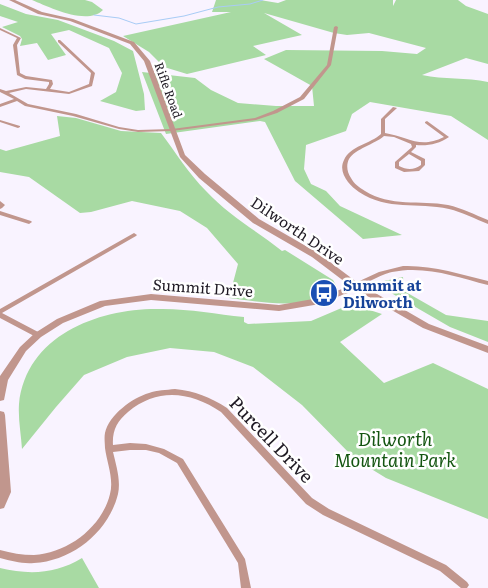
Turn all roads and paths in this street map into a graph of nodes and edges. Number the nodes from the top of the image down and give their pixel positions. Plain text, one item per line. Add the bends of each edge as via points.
1 (11, 0) edge
2 (336, 27) dead end
3 (0, 29) edge
4 (59, 41) dead end
5 (47, 90) junction
6 (2, 92) edge
7 (16, 100) junction
8 (0, 106) edge
9 (395, 108) dead end
10 (0, 121) edge
11 (426, 122) dead end
12 (18, 127) dead end
13 (172, 130) junction
14 (383, 134) junction
15 (413, 143) junction
16 (408, 152) junction
17 (0, 202) edge
18 (0, 207) edge
19 (0, 213) edge
20 (29, 222) dead end
21 (488, 222) edge
22 (134, 235) dead end
23 (488, 283) edge
24 (355, 286) junction
25 (0, 313) edge
26 (38, 335) junction
27 (488, 350) edge
28 (0, 397) edge
29 (0, 415) edge
30 (109, 450) junction
31 (0, 504) edge
32 (0, 554) edge
33 (464, 585) dead end
34 (246, 588) edge

1 - 13 street, Rifle Road via 40,13 71,20 132,43 147,61
2 - 13 street via 329,65 302,98 256,119
3 - 5 street via 19,38 15,45 18,74 51,81
4 - 5 street via 93,73 93,79 90,85 69,93
5 - 6 street via 26,88
6 - 7 street
7 - 8 street
7 - 13 street via 119,128
9 - 14 street via 383,119
10 - 12 street
11 - 15 street via 447,137 427,145
13 - 24 street, Dilworth Drive via 182,156 202,176 256,221 315,255
14 - 15 street
14 - 21 street via 377,141 349,156 345,169 352,183 389,204 450,207
15 - 16 street via 414,147
16 - 16 street via 397,162 397,167 417,170 423,165 423,160
17 - 18 street
19 - 20 street
22 - 25 street
23 - 24 street via 412,268 393,269
24 - 26 street, Summit Drive via 314,302 278,308 152,297 103,303
24 - 27 street, Dilworth Drive via 426,326
25 - 26 street
26 - 28 street, Summit Drive via 3,379
29 - 31 street via 5,492
30 - 32 street, Purcell Drive via 115,492 106,513 90,536 73,548 44,559
30 - 33 street, Purcell Drive via 109,433 118,416 133,403 156,392 177,391 212,400 309,501 443,568
30 - 34 street via 150,446 180,461 242,562

